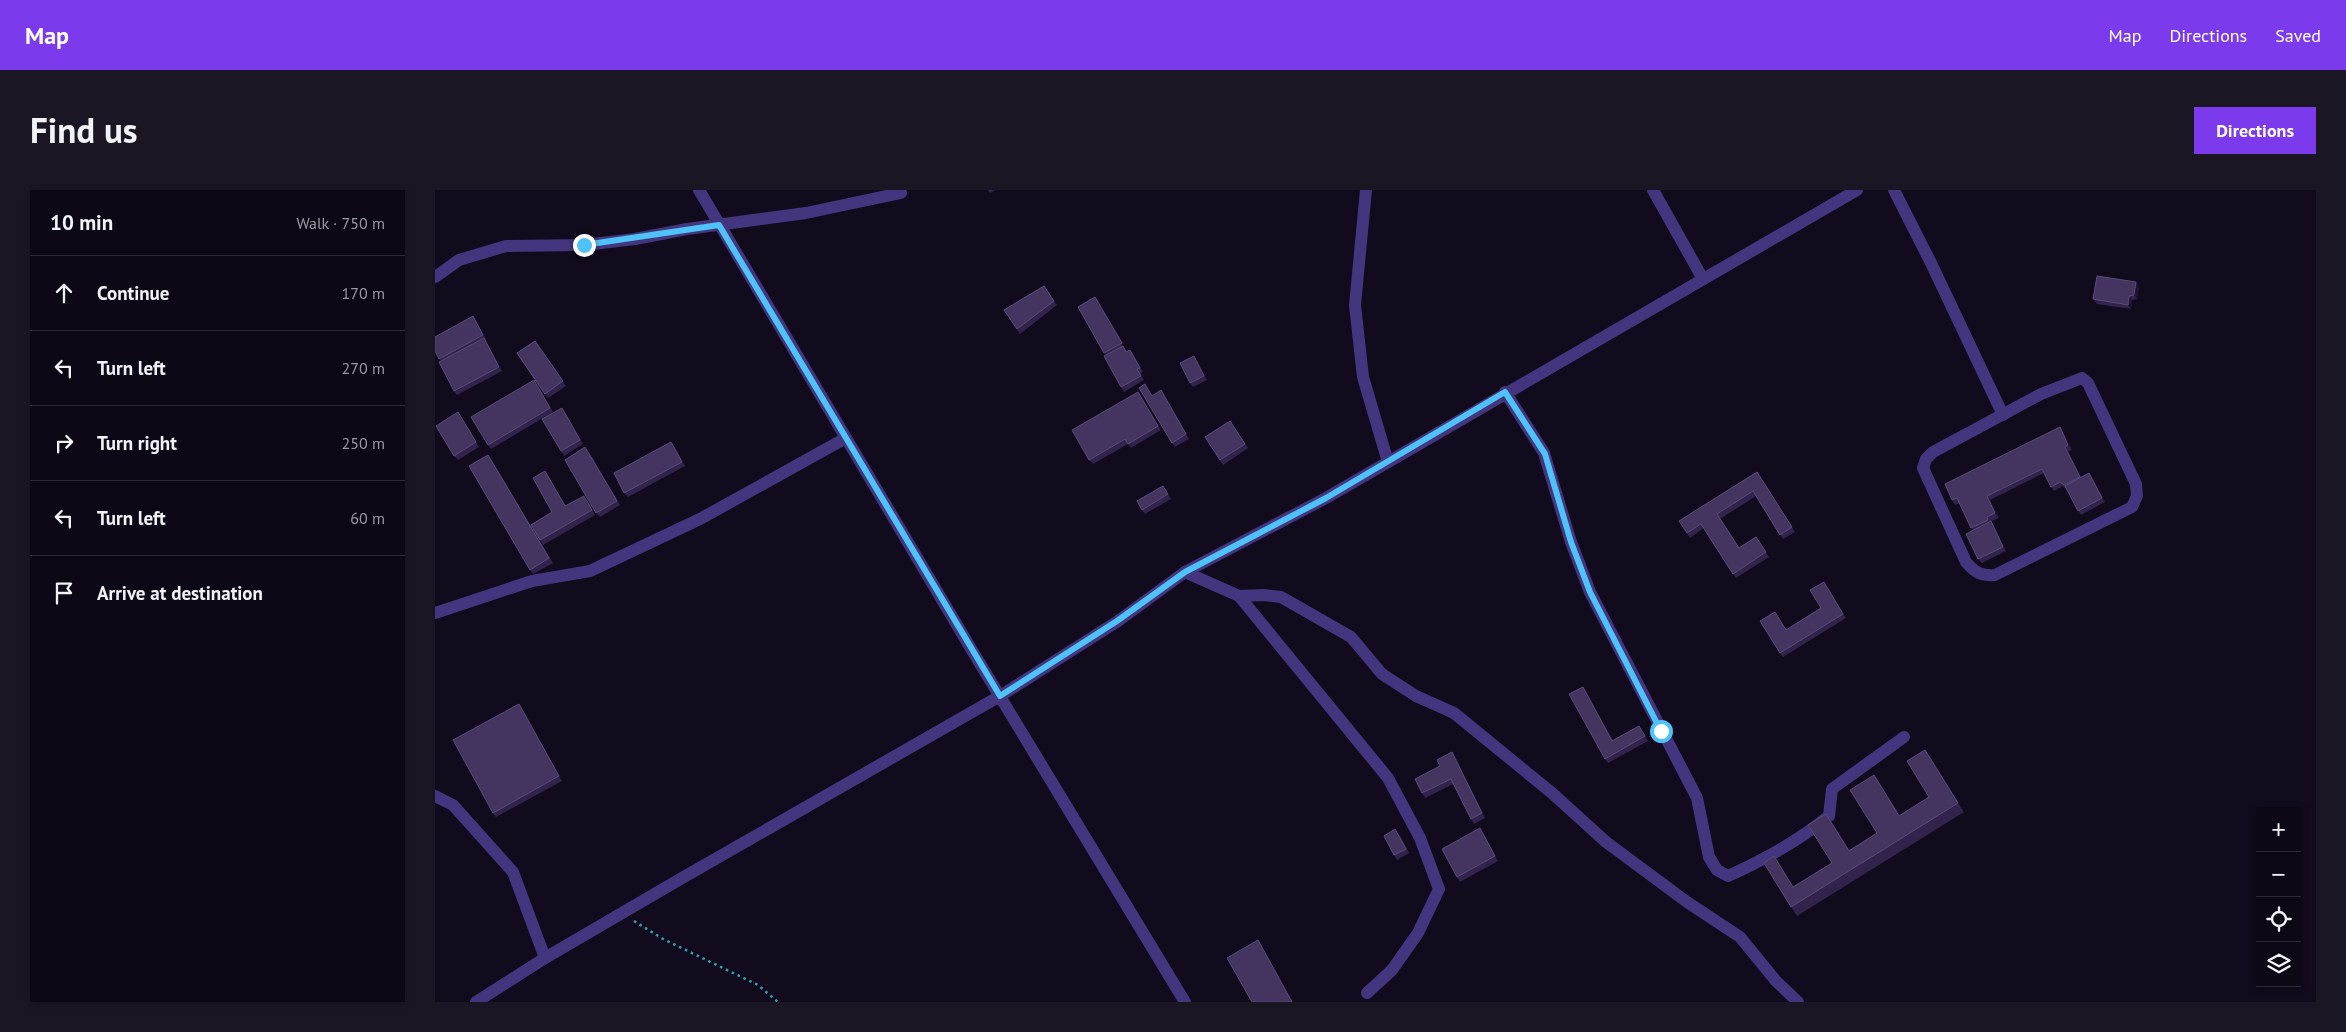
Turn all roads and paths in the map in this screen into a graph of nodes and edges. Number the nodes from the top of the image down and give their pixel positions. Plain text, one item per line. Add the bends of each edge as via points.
1 (699, 190) edge
2 (1366, 190) edge
3 (1653, 190) edge
4 (1857, 190) edge
5 (1894, 190) edge
6 (901, 194) dead end
7 (719, 225) junction
8 (435, 277) edge
9 (1703, 279) junction
10 (1505, 392) junction
11 (2003, 415) junction
12 (846, 438) junction
13 (1388, 462) junction
14 (1185, 572) junction
15 (1239, 596) junction
16 (435, 613) edge
17 (1000, 696) junction
18 (1904, 737) dead end
19 (435, 796) edge
20 (621, 914) junction
21 (545, 958) junction
22 (1367, 993) dead end
23 (476, 1002) edge
24 (778, 1002) edge
25 (1185, 1002) edge
26 (1798, 1002) edge

1 - 7 street
2 - 13 street via 1355,305 1363,377
3 - 9 street
4 - 9 street
5 - 11 street
6 - 7 street via 806,213
7 - 8 street via 584,245 506,246 459,260
7 - 12 street
9 - 10 street
10 - 13 street
10 - 18 street via 1545,454 1571,542 1590,592 1697,798 1709,856 1717,870 1728,876 1805,835 1829,816 1831,789
11 - 11 street via 1933,452 1923,468 1966,562 1974,572 1986,576 1995,575 2132,507 2137,496 2136,484 2088,383 2082,378 2041,394
12 - 16 street via 700,519 590,571 532,581
12 - 17 street
13 - 14 street
14 - 15 street
14 - 17 street via 1117,621
15 - 22 street via 1388,778 1420,838 1439,889 1418,933 1392,970
15 - 26 street via 1281,596 1351,637 1382,674 1416,696 1454,713 1607,842 1740,937
17 - 20 street
17 - 25 street
19 - 21 street via 453,805 513,872
20 - 21 street
20 - 24 path via 663,939 758,985
21 - 23 street

